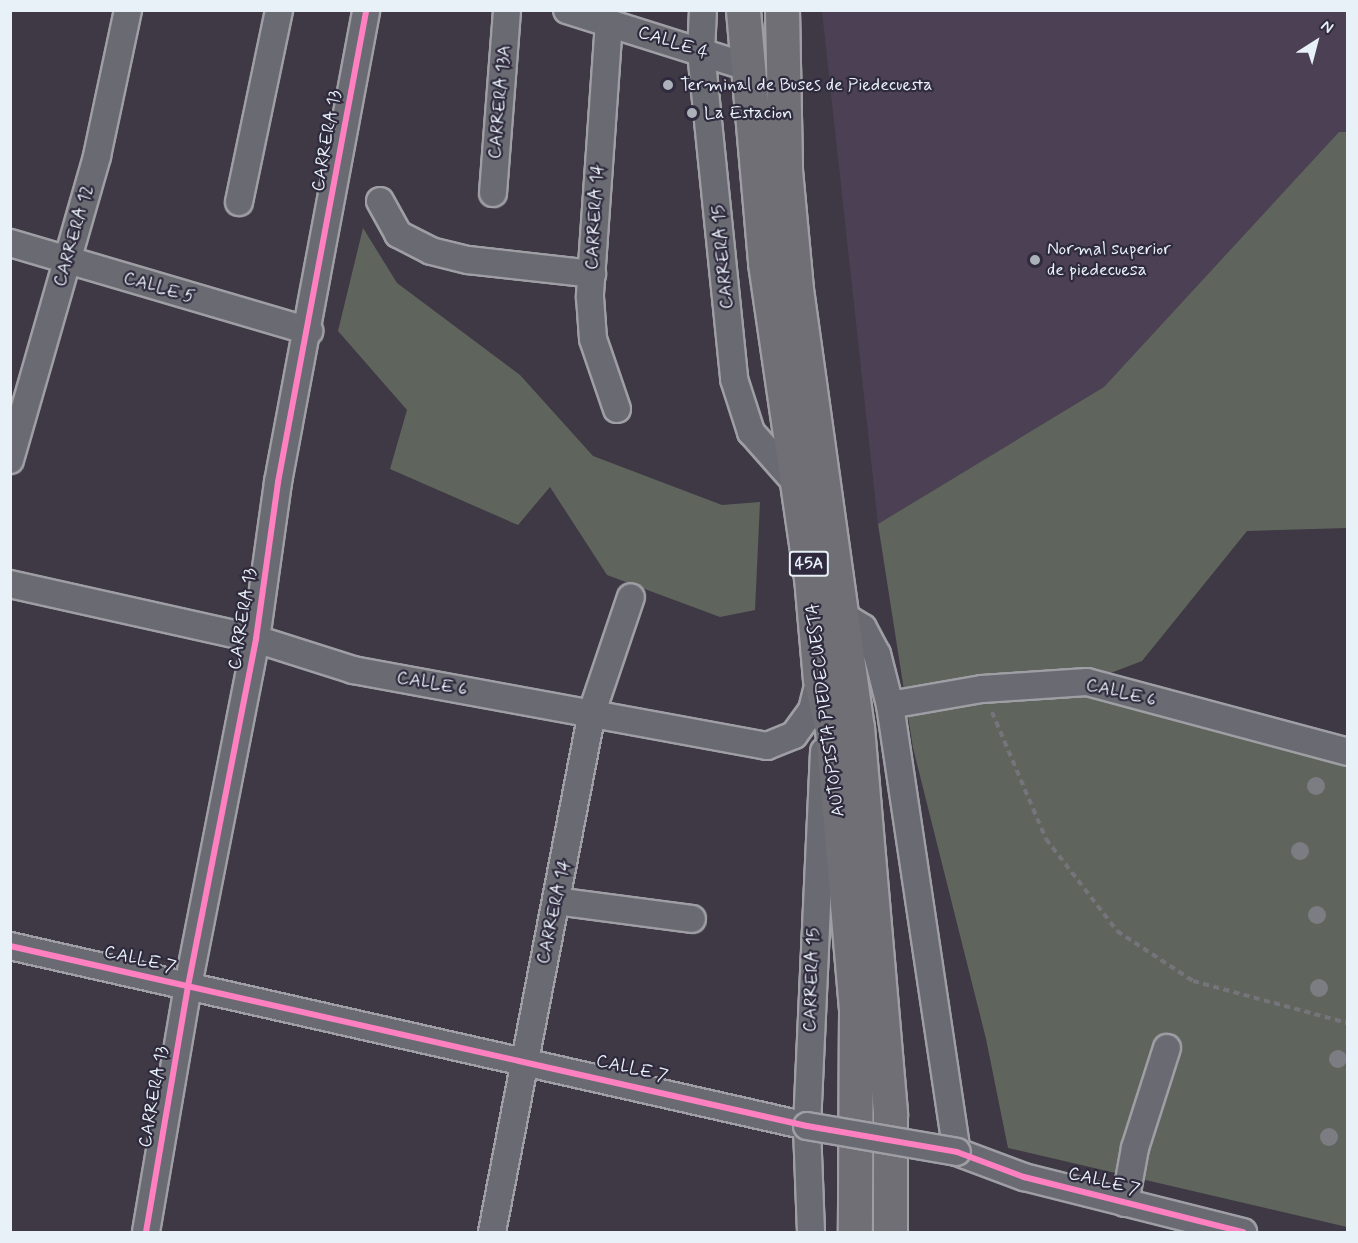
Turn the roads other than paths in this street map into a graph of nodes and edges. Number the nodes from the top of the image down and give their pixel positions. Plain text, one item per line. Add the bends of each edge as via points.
1 (128, 10) edge
2 (279, 10) edge
3 (366, 10) edge
4 (507, 10) edge
5 (567, 10) edge
6 (704, 10) edge
7 (743, 10) edge
8 (782, 10) edge
9 (609, 22) junction
10 (702, 52) junction
11 (745, 66) junction
12 (493, 193) dead end
13 (380, 201) dead end
14 (238, 202) dead end
15 (10, 243) edge
16 (67, 262) junction
17 (592, 274) junction
18 (309, 331) junction
19 (617, 409) dead end
20 (10, 460) edge
21 (796, 484) junction
22 (10, 584) edge
23 (632, 597) dead end
24 (845, 616) junction
25 (256, 639) junction
26 (820, 679) junction
27 (890, 705) junction
28 (592, 712) junction
29 (832, 729) junction
30 (1347, 752) edge
31 (556, 902) junction
32 (692, 918) dead end
33 (10, 946) edge
34 (188, 986) junction
35 (1167, 1048) dead end
36 (522, 1059) junction
37 (807, 1126) junction
38 (957, 1152) junction
39 (1125, 1203) junction
40 (146, 1233) edge
41 (492, 1233) edge
42 (811, 1233) edge
43 (855, 1233) edge
44 (890, 1233) edge
45 (1243, 1233) edge

1 - 16 street, CARRERA 12 via 97,156
2 - 14 street
3 - 18 street, CARRERA 13
4 - 12 street, CARRERA 13A
5 - 9 street, CALLE 4
6 - 10 street, CARRERA 15
7 - 11 highway, AUTOPISTA PIEDECUESTA / 45A
8 - 24 highway, AUTOPISTA PIEDECUESTA / 45A via 785,170 796,289
9 - 10 street, CALLE 4
9 - 17 street, CARRERA 14
10 - 11 street, CALLE 4
10 - 21 street, CARRERA 15 via 734,379 751,432
11 - 21 highway, AUTOPISTA PIEDECUESTA / 45A via 765,263
13 - 17 street via 398,234 431,250 468,260
15 - 16 street, CALLE 5
16 - 18 street, CALLE 5
16 - 20 street, CARRERA 12
17 - 19 street, CARRERA 14 via 593,339
18 - 25 street, CARRERA 13 via 278,482
21 - 26 highway, AUTOPISTA PIEDECUESTA / 45A
22 - 25 street, CALLE 6
23 - 28 street, CARRERA 14
24 - 27 street via 863,628 878,654
24 - 44 highway, AUTOPISTA PIEDECUESTA / 45A via 890,1115
25 - 28 street, CALLE 6 via 353,670
25 - 34 street, CARRERA 13
26 - 28 street, CALLE 6 via 812,710 794,735 767,746
26 - 29 highway, AUTOPISTA PIEDECUESTA / 45A
27 - 30 street, CALLE 6 via 982,689 1086,682
27 - 38 street
28 - 31 street, CARRERA 14
29 - 37 street, CARRERA 15 via 821,760
29 - 43 highway, AUTOPISTA PIEDECUESTA / 45A via 856,1011
31 - 32 street
31 - 36 street, CARRERA 14
33 - 34 street, CALLE 7
34 - 36 street, CALLE 7
34 - 40 street, CARRERA 13
35 - 39 street via 1135,1148
36 - 37 street, CALLE 7
36 - 41 street, CARRERA 14
37 - 38 street, CALLE 7, bridge
37 - 42 street, CARRERA 15
38 - 39 street, CALLE 7 via 1024,1177
39 - 45 street, CALLE 7

